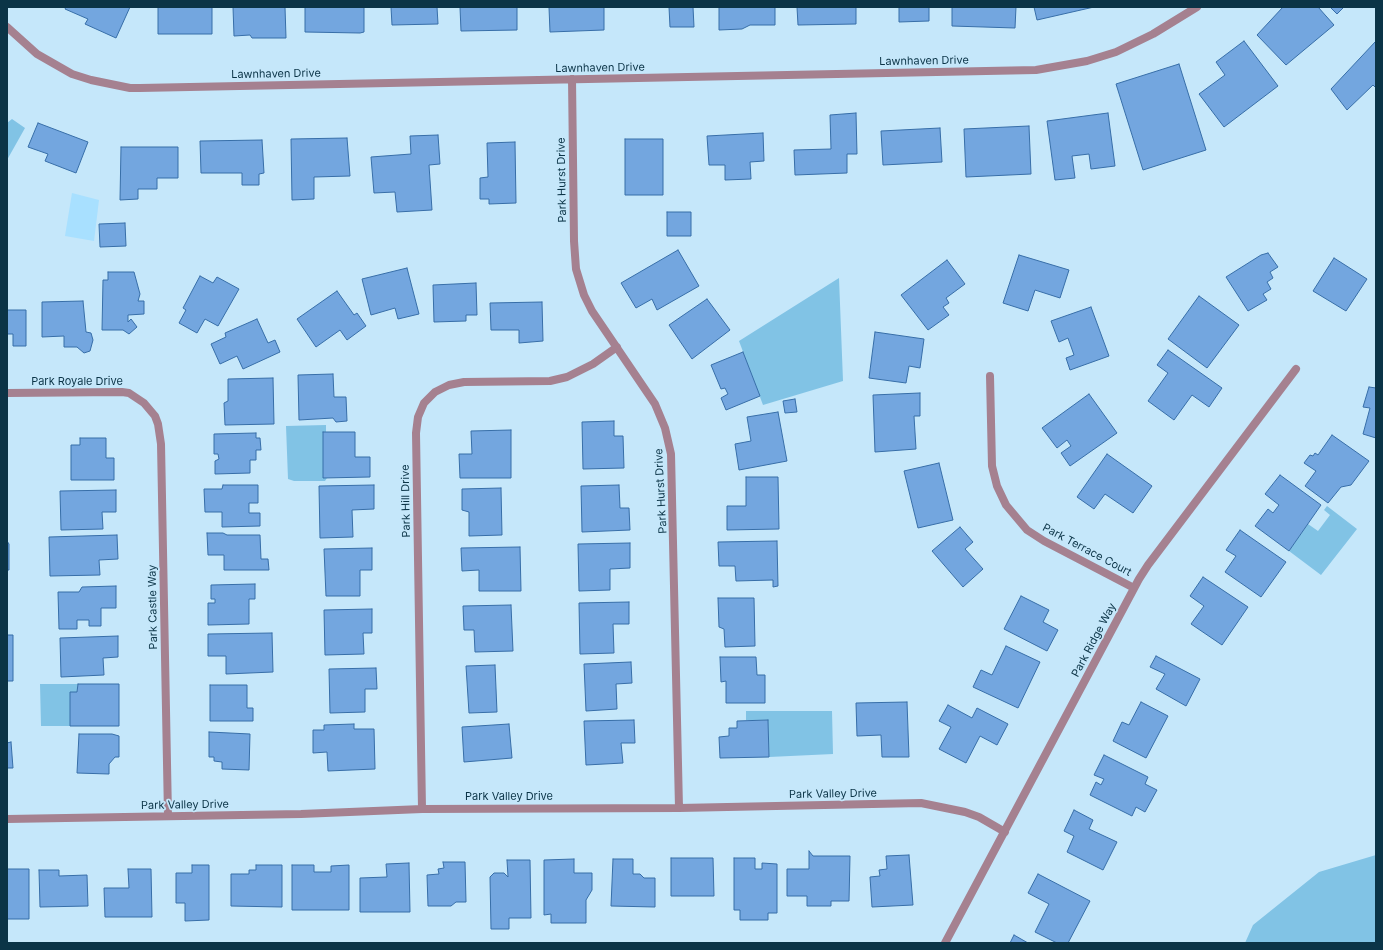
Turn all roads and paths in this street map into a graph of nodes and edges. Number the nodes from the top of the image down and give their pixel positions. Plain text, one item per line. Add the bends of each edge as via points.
1 (1196, 7) edge
2 (7, 27) edge
3 (572, 79) junction
4 (617, 347) junction
5 (1296, 369) dead end
6 (990, 376) dead end
7 (7, 393) edge
8 (144, 403) joint
9 (1134, 588) junction
10 (679, 808) junction
11 (422, 809) junction
12 (168, 816) junction
13 (7, 820) edge
14 (1005, 832) junction
15 (945, 943) edge

1 - 3 street, Lawnhaven Drive via 1167,27 1116,52 1087,61 1036,70
2 - 3 street, Lawnhaven Drive via 37,54 72,74 130,88
3 - 4 street, Park Hurst Drive via 576,269 592,311
4 - 10 street, Park Hurst Drive via 653,400 665,428 671,454
4 - 11 street, Park Hill Drive via 593,364 550,382 464,382 449,385 424,403 418,417 416,433
5 - 9 street, Park Ridge Way via 1148,565
6 - 9 street, Park Terrace Court via 992,466 997,486 1006,505 1027,530
7 - 8 street, Park Royale Drive via 122,392 129,393
8 - 12 street, Park Castle Way via 155,416 161,435
9 - 14 street, Park Ridge Way
10 - 11 street, Park Valley Drive
10 - 14 street, Park Valley Drive via 921,803 965,812
11 - 12 street, Park Valley Drive
12 - 13 street, Park Valley Drive
14 - 15 street, Park Ridge Way

